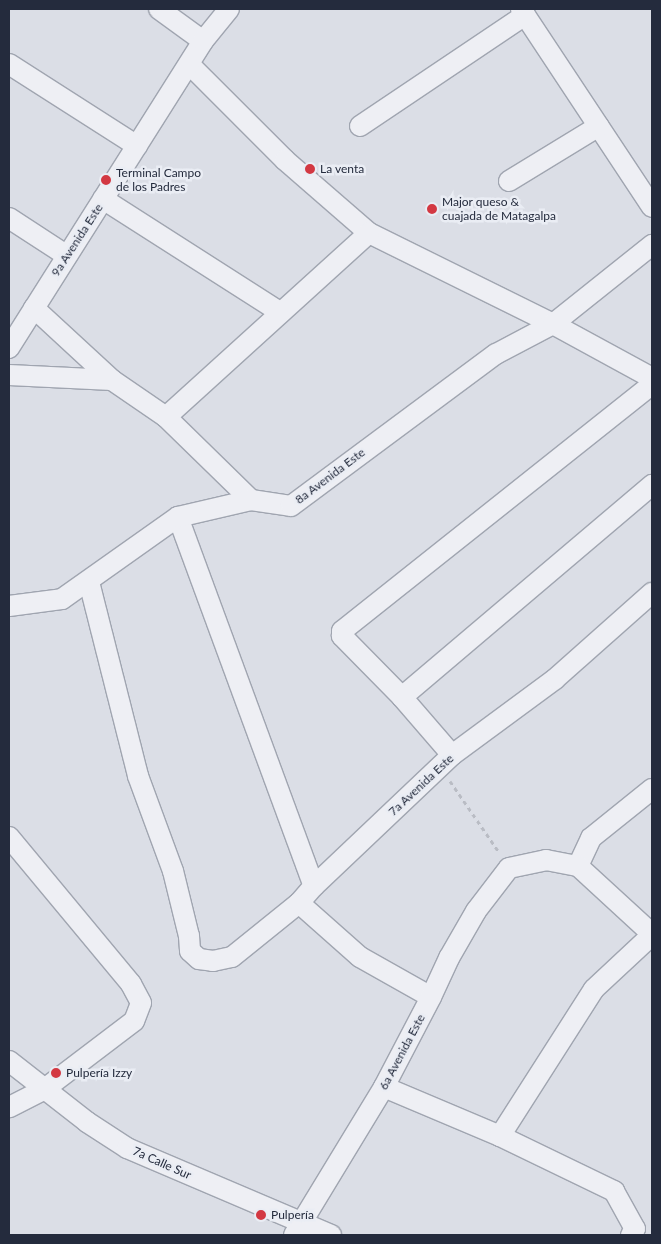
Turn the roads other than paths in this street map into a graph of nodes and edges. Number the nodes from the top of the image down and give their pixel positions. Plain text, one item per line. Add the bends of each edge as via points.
1 (159, 9) edge
2 (229, 9) edge
3 (523, 12) edge
4 (203, 41) junction
5 (9, 64) edge
6 (189, 64) junction
7 (360, 126) dead end
8 (599, 126) junction
9 (137, 146) junction
10 (509, 181) dead end
11 (103, 199) junction
12 (652, 207) edge
13 (9, 218) edge
14 (369, 232) junction
15 (652, 245) edge
16 (66, 255) junction
17 (34, 308) junction
18 (281, 313) junction
19 (553, 324) junction
20 (9, 348) edge
21 (9, 375) edge
22 (652, 378) edge
23 (112, 380) junction
24 (652, 384) edge
25 (166, 417) junction
26 (652, 485) edge
27 (251, 500) junction
28 (178, 516) junction
29 (89, 582) junction
30 (652, 593) edge
31 (9, 606) edge
32 (402, 697) junction
33 (446, 761) junction
34 (652, 789) edge
35 (9, 837) edge
36 (578, 866) junction
37 (314, 886) junction
38 (299, 903) junction
39 (652, 934) edge
40 (432, 997) junction
41 (9, 1061) edge
42 (384, 1087) junction
43 (44, 1090) junction
44 (9, 1107) edge
45 (500, 1136) junction
46 (297, 1229) edge
47 (331, 1235) edge
48 (631, 1235) edge

1 - 4 street
2 - 4 street, 9a Avenida Este
3 - 7 street
3 - 8 street
4 - 6 street, 9a Avenida Este
5 - 9 street
6 - 9 street, 9a Avenida Este
6 - 14 street via 285,160
8 - 10 street
8 - 12 street
9 - 11 street, 9a Avenida Este
11 - 16 street, 9a Avenida Este
11 - 18 street
13 - 16 street
14 - 18 street
14 - 19 street
15 - 19 street, 8a Avenida Este
16 - 17 street, 9a Avenida Este
17 - 20 street, 9a Avenida Este
17 - 23 street
18 - 25 street
19 - 22 street
19 - 27 street, 8a Avenida Este via 496,354 290,506
21 - 23 street
23 - 25 street
24 - 32 street via 342,631 342,636
25 - 27 street
26 - 32 street
27 - 28 street, 8a Avenida Este
28 - 29 street, 8a Avenida Este
28 - 37 street
29 - 31 street, 8a Avenida Este via 62,599
29 - 38 street, 7a Avenida Este via 138,776 173,871 190,951 199,959 232,958
30 - 33 street, 7a Avenida Este via 555,680
32 - 33 street
33 - 37 street, 7a Avenida Este
34 - 36 street via 591,838
35 - 43 street via 131,984 141,1003 134,1020
36 - 39 street
36 - 40 street, 6a Avenida Este via 546,860 509,868 476,912 449,958
37 - 38 street, 7a Avenida Este
38 - 40 street via 360,956
39 - 45 street via 594,989
40 - 42 street, 6a Avenida Este
41 - 43 street, 7a Calle Sur
42 - 45 street
42 - 46 street, 6a Avenida Este
43 - 44 street
43 - 46 street, 7a Calle Sur via 127,1148
45 - 48 street via 614,1192 635,1229
46 - 47 street, 7a Calle Sur

